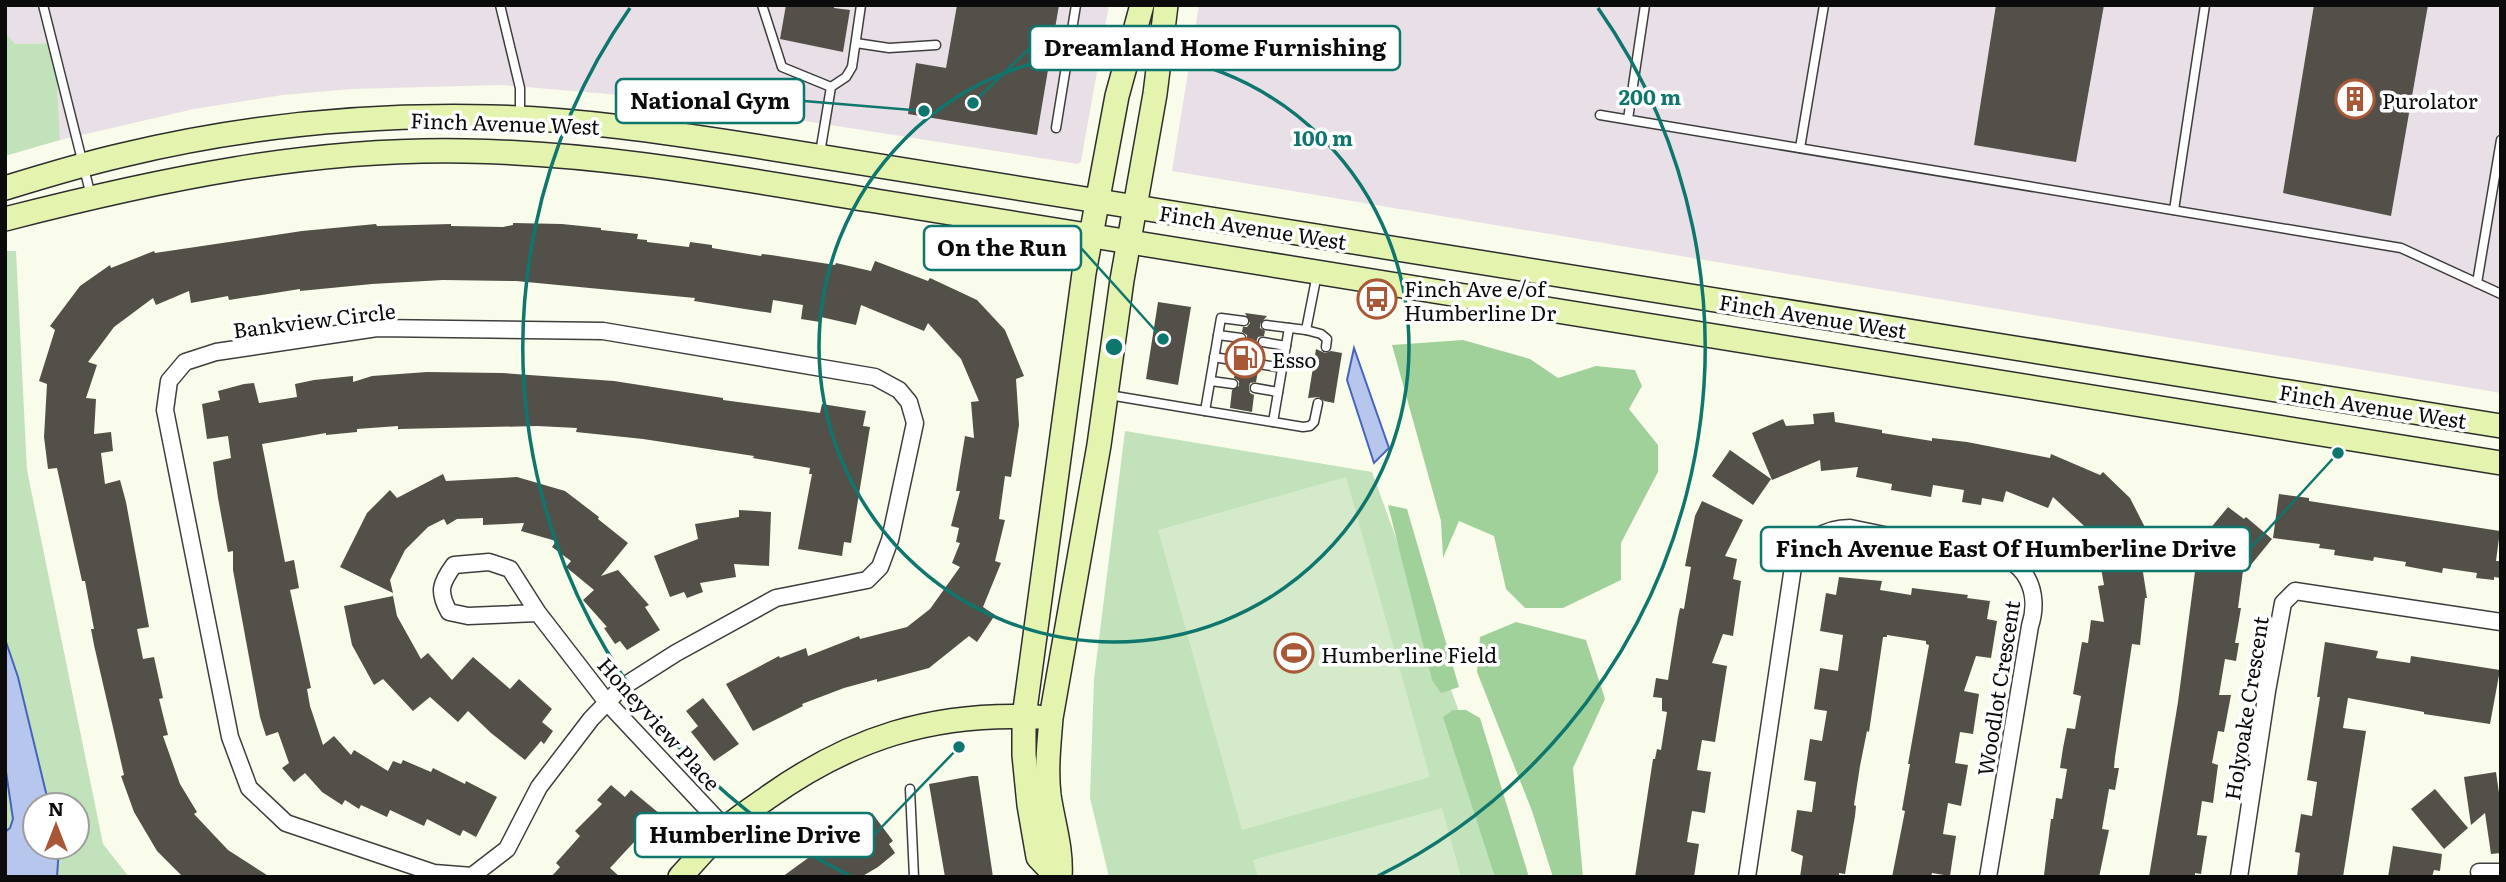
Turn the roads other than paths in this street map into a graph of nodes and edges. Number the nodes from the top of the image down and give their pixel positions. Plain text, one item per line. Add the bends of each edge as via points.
1 (43, 5) edge
2 (499, 5) edge
3 (762, 5) edge
4 (861, 5) edge
5 (1076, 5) edge
6 (1142, 5) edge
7 (1166, 5) edge
8 (1645, 5) edge
9 (1824, 5) edge
10 (2205, 5) edge
11 (856, 43) junction
12 (936, 45) dead end
13 (831, 87) junction
14 (1600, 115) dead end
15 (520, 118) junction
16 (1628, 119) junction
17 (1056, 128) dead end
18 (2501, 140) edge
19 (1800, 148) junction
20 (820, 156) junction
21 (84, 165) junction
22 (5, 188) edge
23 (91, 197) junction
24 (1098, 201) junction
25 (1134, 207) junction
26 (2174, 210) junction
27 (5, 219) edge
28 (1091, 236) junction
29 (1128, 242) junction
30 (1318, 272) junction
31 (2477, 283) junction
32 (2501, 294) edge
33 (1244, 321) dead end
34 (1266, 325) dead end
35 (1289, 328) junction
36 (1306, 330) junction
37 (1218, 335) junction
38 (1241, 338) dead end
39 (1263, 342) dead end
40 (1286, 346) junction
41 (1326, 347) dead end
42 (1214, 357) junction
43 (1237, 361) dead end
44 (1259, 364) dead end
45 (1282, 368) junction
46 (1210, 381) junction
47 (1233, 384) dead end
48 (1255, 388) dead end
49 (1278, 392) junction
50 (1106, 395) junction
51 (1318, 403) dead end
52 (1205, 411) junction
53 (2417, 412) junction
54 (1273, 422) junction
55 (2501, 426) edge
56 (2413, 449) junction
57 (2501, 463) edge
58 (538, 613) junction
59 (2501, 621) edge
60 (607, 701) junction
61 (1024, 717) junction
62 (1051, 718) junction
63 (910, 789) dead end
64 (725, 828) junction
65 (2479, 872) dead end
66 (2501, 872) edge
67 (680, 877) edge
68 (914, 877) edge
69 (1058, 877) edge
70 (1746, 877) edge
71 (1988, 877) edge
72 (2239, 877) edge

1 - 21 lane
2 - 15 lane via 520,88
3 - 13 lane via 782,67
4 - 11 lane
5 - 17 lane
6 - 24 main road
7 - 25 main road
8 - 16 lane
9 - 19 lane
10 - 26 lane
11 - 12 lane via 889,48
11 - 13 lane via 852,67
13 - 20 lane
14 - 16 lane
15 - 20 main road, Finch Avenue West via 647,130
15 - 21 main road, Finch Avenue West via 387,118 284,126 181,142
16 - 19 lane
18 - 31 lane
19 - 26 lane
20 - 24 main road, Finch Avenue West
21 - 22 main road, Finch Avenue West
21 - 23 lane
23 - 27 main road, Finch Avenue West
23 - 28 main road, Finch Avenue West via 198,174 309,158 410,151 515,152 637,163
24 - 25 main road, Finch Avenue West
24 - 28 main road
25 - 29 main road
25 - 53 main road, Finch Avenue West
26 - 31 lane via 2402,248
28 - 29 main road, Finch Avenue West
28 - 61 main road
29 - 30 main road, Finch Avenue West
29 - 50 main road
30 - 36 lane
30 - 56 main road, Finch Avenue West
31 - 32 lane
33 - 37 lane via 1221,318
34 - 35 lane
35 - 36 lane
35 - 40 lane
36 - 41 lane via 1327,339
37 - 38 lane
37 - 42 lane
39 - 40 lane
40 - 45 lane
42 - 43 lane
42 - 46 lane
44 - 45 lane
45 - 49 lane
46 - 47 lane
46 - 52 lane
48 - 49 lane
49 - 54 lane
50 - 52 lane
50 - 62 main road
51 - 54 lane via 1310,426
52 - 54 lane
53 - 55 main road, Finch Avenue West
53 - 56 main road
56 - 57 main road, Finch Avenue West
58 - 58 street, Honeyview Place via 510,569 489,562 454,565 444,579 441,597 449,612 468,616
58 - 60 street, Honeyview Place
59 - 72 street, Holyoake Crescent via 2295,591 2281,612
60 - 60 street, Bankview Circle via 676,653 776,598 867,580 880,567 915,423 909,402 899,390 875,377 603,331 377,328 216,352 185,362 169,381 165,410 230,737 249,788 286,823 434,873 472,876 508,849 539,787
60 - 64 street, Honeyview Place
61 - 62 main road
61 - 64 main road via 927,724 874,739 833,756
61 - 69 main road via 1027,793 1038,858
62 - 69 main road via 1047,764 1061,855
63 - 68 lane
64 - 67 main road
65 - 66 street
70 - 71 street, Woodlot Crescent via 1793,567 1811,540 1837,528 1999,556 2016,565 2028,579 2035,611

